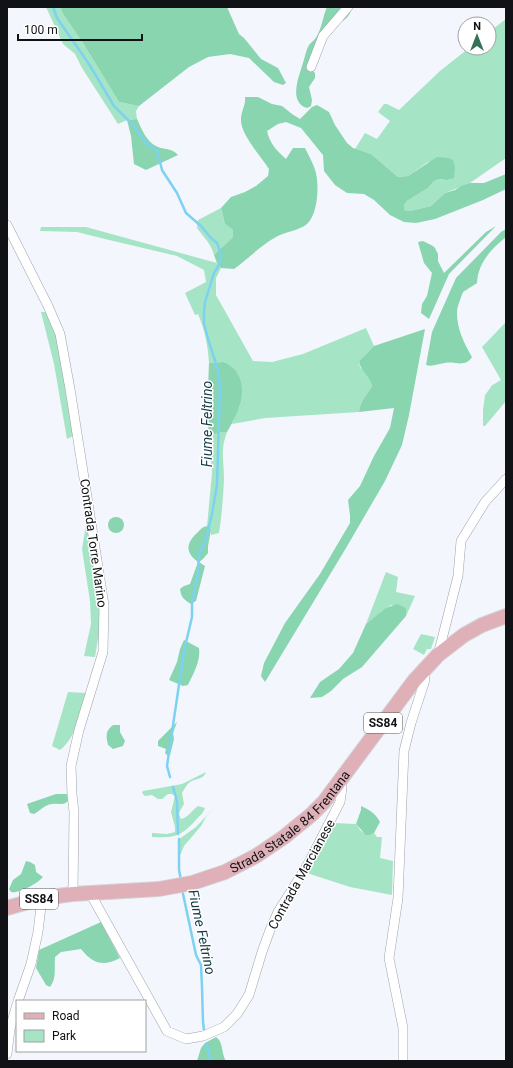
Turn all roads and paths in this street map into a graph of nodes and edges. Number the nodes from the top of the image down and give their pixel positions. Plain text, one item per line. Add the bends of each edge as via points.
1 (348, 7) edge
2 (311, 67) dead end
3 (7, 225) edge
4 (506, 479) edge
5 (506, 616) edge
6 (438, 655) junction
7 (423, 671) junction
8 (341, 779) junction
9 (90, 893) junction
10 (73, 894) junction
11 (42, 898) junction
12 (7, 908) edge
13 (18, 1000) edge
14 (16, 1008) edge
15 (7, 1055) edge
16 (8, 1061) edge
17 (403, 1061) edge

1 - 2 street via 323,36
3 - 10 street, Contrada Torre Marino via 60,334 104,605 104,652 79,730 71,766 74,812
4 - 6 street via 485,502 461,541 458,576
5 - 6 main road, Strada Statale 84 Frentana / SS84 via 464,635
6 - 7 main road, Strada Statale 84 Frentana / SS84
7 - 8 main road, Strada Statale 84 Frentana / SS84
7 - 17 street via 425,680 404,751 398,898 389,958 403,1028
8 - 9 main road, Strada Statale 84 Frentana / SS84 via 324,802 284,837 262,853 225,872 192,883 159,889
8 - 9 street, Contrada Marcianese via 340,802 307,866 278,912 250,995 224,1027 203,1036 186,1039 167,1031
9 - 10 main road, Strada Statale 84 Frentana / SS84
10 - 11 main road, Strada Statale 84 Frentana / SS84
11 - 12 main road, Strada Statale 84 Frentana / SS84
11 - 13 street via 31,964
14 - 15 street
15 - 16 street

